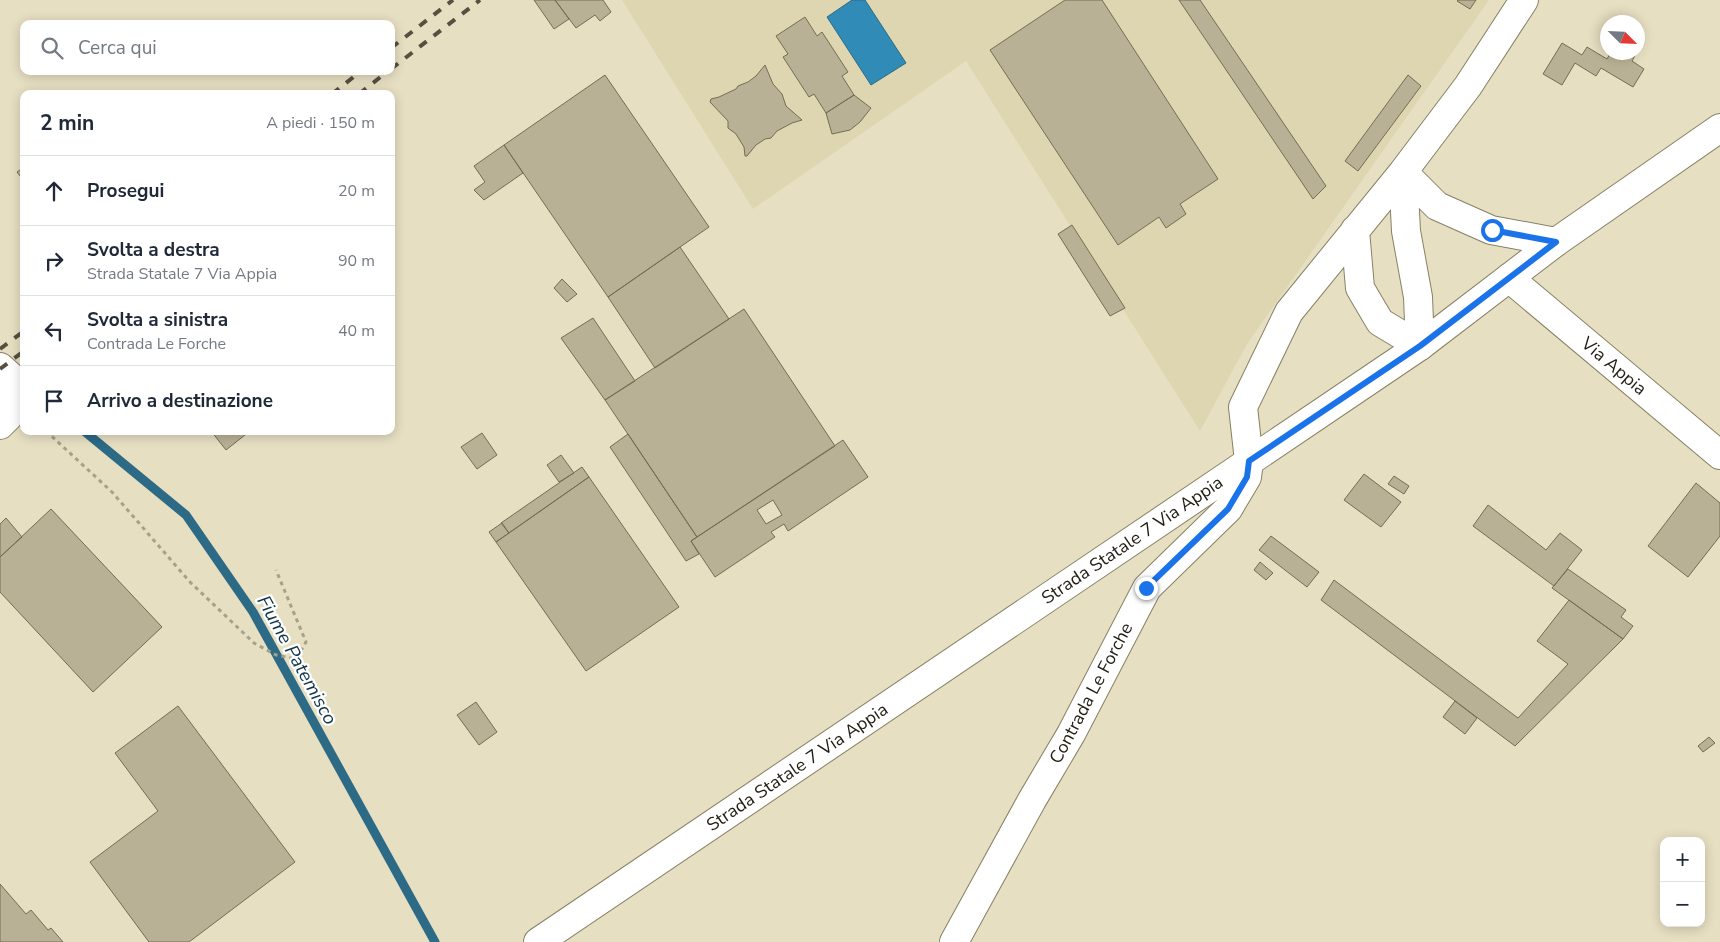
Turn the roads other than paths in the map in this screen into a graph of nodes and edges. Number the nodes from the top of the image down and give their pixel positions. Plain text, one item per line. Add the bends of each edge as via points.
1 (1524, 0) edge
2 (1720, 128) edge
3 (1404, 172) junction
4 (1355, 230) junction
5 (1556, 242) junction
6 (1509, 278) junction
7 (1420, 346) junction
8 (0, 367) edge
9 (0, 425) edge
10 (1720, 455) edge
11 (1249, 461) junction
12 (548, 935) edge
13 (954, 942) edge

1 - 3 street via 1468,86
2 - 5 street, Strada Statale 7 Via Appia
3 - 4 street
3 - 5 street via 1437,206 1492,230
3 - 7 street via 1406,231 1418,297
4 - 7 street via 1360,288 1380,322
4 - 11 street via 1288,312 1244,407
5 - 6 street, Strada Statale 7 Via Appia
6 - 7 street, Strada Statale 7 Via Appia
6 - 10 street, Via Appia
7 - 11 street, Strada Statale 7 Via Appia
8 - 9 street via 10,376 13,387 9,416
11 - 12 street, Strada Statale 7 Via Appia
11 - 13 street, Contrada Le Forche via 1247,477 1228,509 1146,588 1071,734

